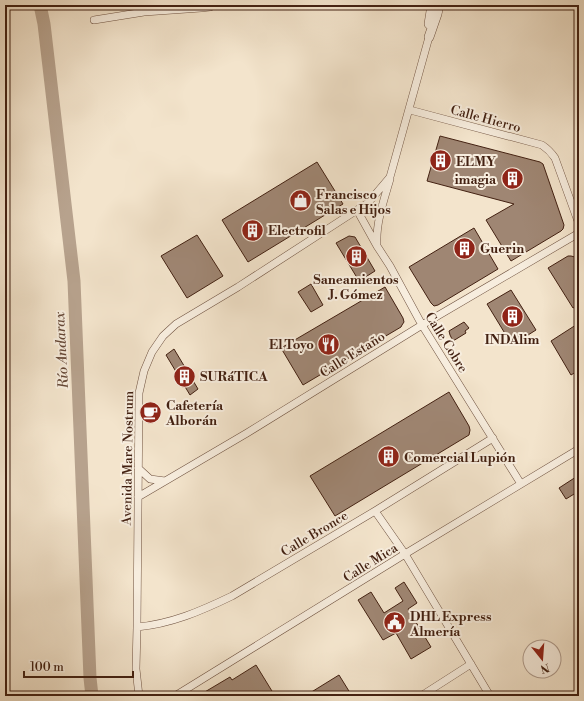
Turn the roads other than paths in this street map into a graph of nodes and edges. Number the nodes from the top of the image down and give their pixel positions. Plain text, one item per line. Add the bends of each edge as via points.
1 (215, 5) edge
2 (229, 5) edge
3 (264, 5) edge
4 (432, 5) edge
5 (439, 5) edge
6 (94, 20) dead end
7 (429, 37) junction
8 (410, 110) junction
9 (390, 178) junction
10 (357, 210) junction
11 (579, 224) edge
12 (579, 234) edge
13 (377, 246) junction
14 (422, 325) junction
15 (493, 438) junction
16 (579, 449) edge
17 (138, 468) junction
18 (165, 481) junction
19 (521, 484) junction
20 (138, 497) junction
21 (375, 511) junction
22 (405, 554) junction
23 (138, 627) junction
24 (471, 664) junction
25 (139, 696) edge
26 (175, 696) edge
27 (421, 696) edge
28 (490, 696) edge

1 - 6 street
2 - 3 street
4 - 7 street, Avenida Mare Nostrum
5 - 7 street, Avenida Mare Nostrum
7 - 8 street, Avenida Mare Nostrum
8 - 9 street, Avenida Mare Nostrum
8 - 11 street, Calle Hierro via 542,145 550,150
9 - 10 street, Avenida Mare Nostrum via 368,203
9 - 13 street, Avenida Mare Nostrum via 376,235
10 - 13 street, Calle Cobre
10 - 17 street, Avenida Mare Nostrum via 176,324 163,336 152,352 139,393
12 - 14 street, Calle Estaño
13 - 14 street, Calle Cobre
14 - 15 street, Calle Cobre
14 - 18 street, Calle Estaño
15 - 19 street, Calle Cobre
15 - 21 street, Calle Bronce
16 - 19 street, Calle Mica
17 - 18 street via 150,479
17 - 20 street, Avenida Mare Nostrum
18 - 20 street, Calle Estaño
19 - 22 street, Calle Mica
20 - 23 street, Avenida Mare Nostrum
21 - 22 street
21 - 23 street, Calle Bronce via 208,608 180,618
22 - 24 street
22 - 26 street, Calle Mica
23 - 25 street, Avenida Mare Nostrum via 136,669
24 - 27 street
24 - 28 street

